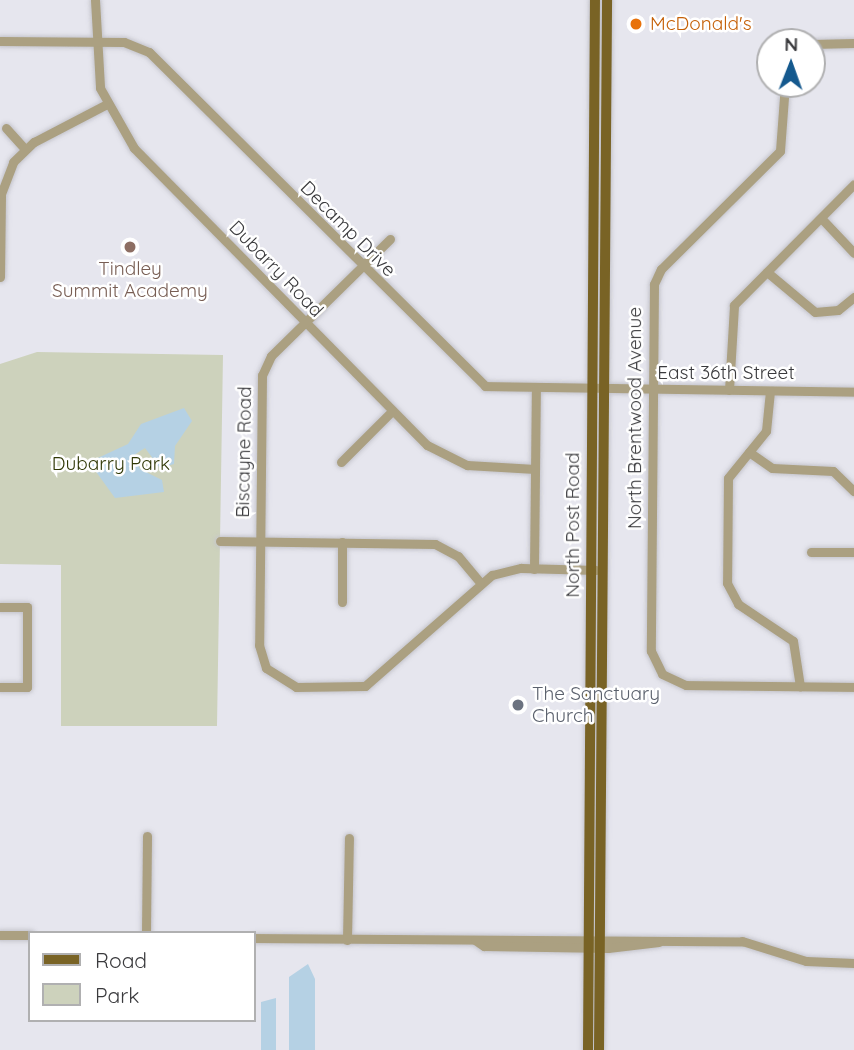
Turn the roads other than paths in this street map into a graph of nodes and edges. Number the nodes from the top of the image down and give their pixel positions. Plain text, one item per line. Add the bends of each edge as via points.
1 (95, 0) edge
2 (595, 0) edge
3 (607, 0) edge
4 (0, 41) edge
5 (95, 42) junction
6 (854, 43) edge
7 (826, 44) edge
8 (784, 98) edge
9 (105, 105) junction
10 (6, 128) dead end
11 (25, 149) junction
12 (854, 184) edge
13 (821, 218) junction
14 (0, 239) edge
15 (390, 239) dead end
16 (854, 253) edge
17 (361, 267) junction
18 (767, 272) junction
19 (0, 277) edge
20 (854, 297) edge
21 (304, 324) junction
22 (536, 389) junction
23 (597, 390) junction
24 (653, 390) junction
25 (729, 390) junction
26 (770, 391) junction
27 (854, 392) edge
28 (392, 411) junction
29 (749, 452) junction
30 (341, 462) dead end
31 (535, 469) junction
32 (854, 491) edge
33 (220, 541) dead end
34 (261, 541) junction
35 (342, 542) junction
36 (811, 552) dead end
37 (854, 552) edge
38 (534, 569) junction
39 (596, 570) junction
40 (480, 582) junction
41 (342, 602) dead end
42 (0, 607) edge
43 (800, 686) junction
44 (0, 687) edge
45 (854, 687) edge
46 (148, 836) dead end
47 (349, 838) dead end
48 (146, 931) edge
49 (0, 935) edge
50 (28, 935) edge
51 (256, 938) edge
52 (347, 940) junction
53 (594, 942) junction
54 (854, 963) edge
55 (588, 1050) edge
56 (599, 1050) edge

1 - 5 street, Dubarry Road
2 - 23 main road, North Post Road
3 - 23 main road, North Post Road
4 - 5 street, Decamp Drive
5 - 9 street, Dubarry Road
5 - 17 street, Decamp Drive via 128,43 151,54
6 - 7 street
8 - 24 street, North Brentwood Avenue via 780,151 655,278
9 - 11 street
9 - 21 street, Dubarry Road via 129,143
10 - 11 street
11 - 14 street via 4,183
12 - 13 street
13 - 16 street
13 - 18 street
14 - 19 street
15 - 17 street, Biscayne Road
17 - 21 street, Biscayne Road
17 - 22 street, Decamp Drive via 472,379 494,388
18 - 20 street via 815,312 838,310
18 - 25 street via 731,312
21 - 28 street, Dubarry Road
21 - 34 street, Biscayne Road via 271,356 262,375
22 - 23 street, Decamp Drive
22 - 31 street
23 - 24 street, East 36th Street
23 - 39 main road, North Post Road
24 - 25 street, East 36th Street
24 - 43 street, North Brentwood Avenue via 651,649 662,674 686,685
25 - 26 street, East 36th Street
26 - 27 street, East 36th Street
26 - 29 street via 768,426
28 - 30 street
28 - 31 street, Dubarry Road via 451,460
29 - 32 street via 772,468 833,471
29 - 43 street via 728,480 728,586 738,604 793,641
31 - 38 street
33 - 34 street
34 - 35 street
34 - 40 street, Biscayne Road via 259,648 270,673 296,687 369,685
35 - 40 street via 438,545 458,556
35 - 41 street
36 - 37 street
38 - 39 street
38 - 40 street via 506,570
39 - 53 main road, North Post Road
42 - 44 street via 27,607 27,687
43 - 45 street
46 - 48 street
47 - 52 street
49 - 50 street
51 - 52 street
52 - 53 street via 475,940 484,946
53 - 54 street via 742,941 806,961
53 - 55 main road, North Post Road
53 - 56 main road, North Post Road

